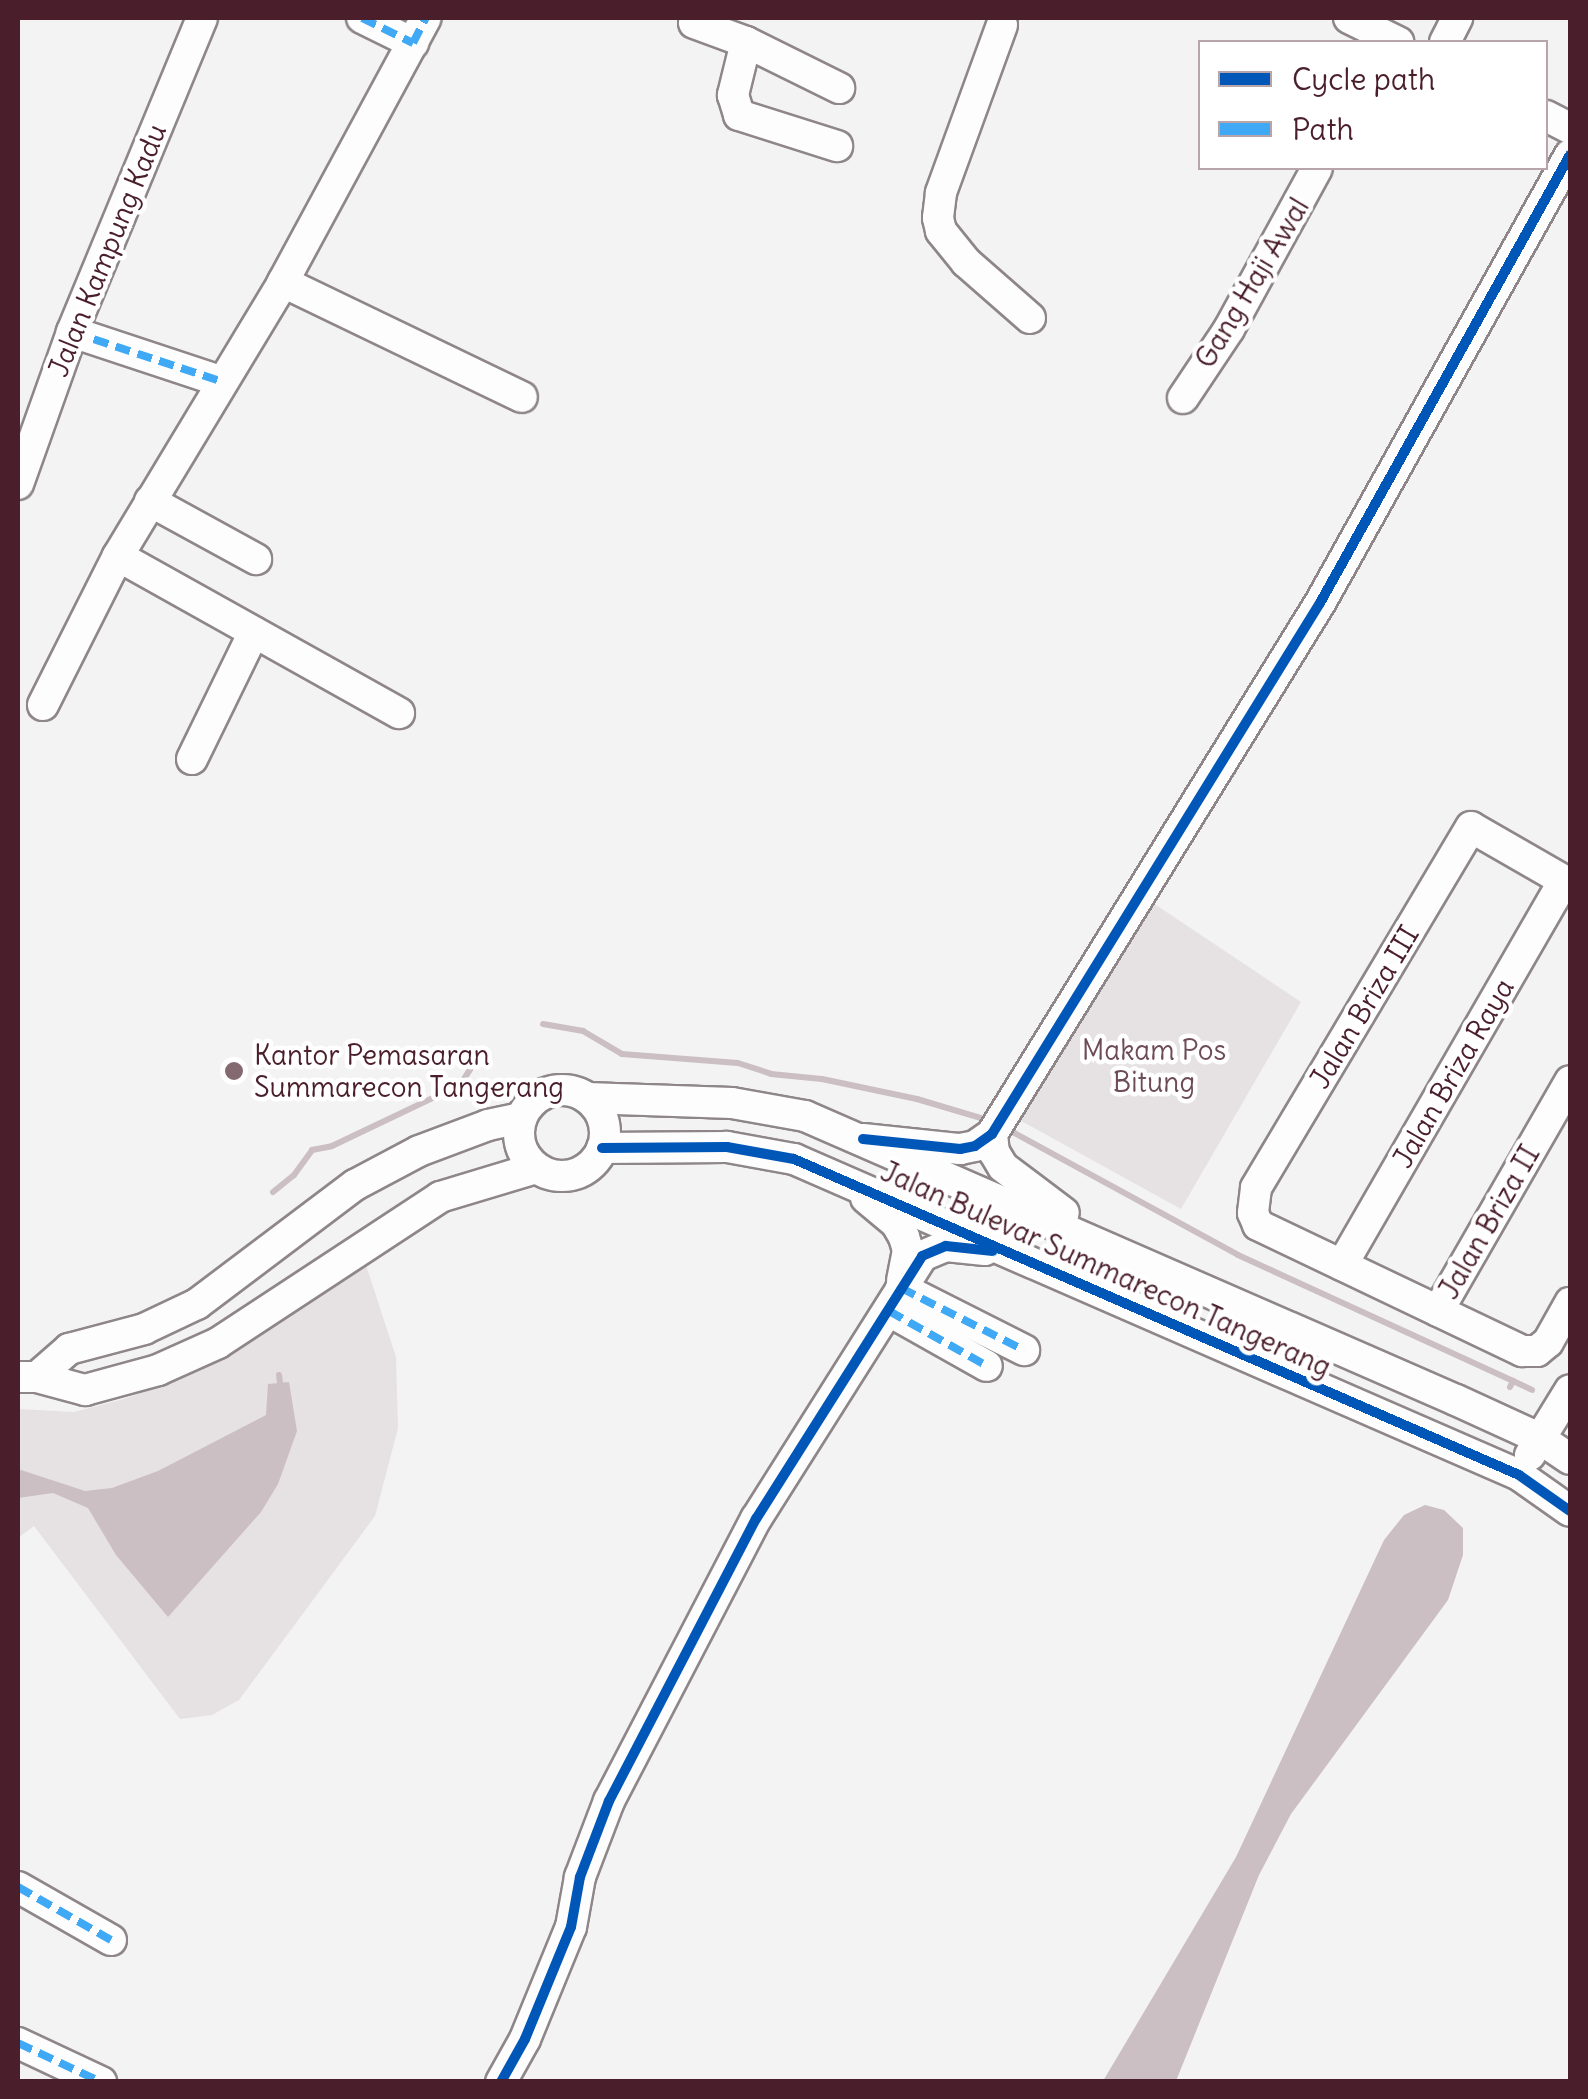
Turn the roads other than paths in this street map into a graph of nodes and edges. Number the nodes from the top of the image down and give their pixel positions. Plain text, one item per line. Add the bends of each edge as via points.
1 (202, 18) edge
2 (362, 18) edge
3 (1457, 18) edge
4 (690, 19) edge
5 (999, 20) edge
6 (1358, 29) edge
7 (420, 30) edge
8 (1392, 40) edge
9 (1445, 40) edge
10 (746, 42) junction
11 (839, 88) dead end
12 (837, 146) dead end
13 (1570, 155) edge
14 (1316, 170) edge
15 (284, 282) junction
16 (1030, 318) dead end
17 (72, 332) junction
18 (220, 381) junction
19 (522, 397) dead end
20 (1182, 398) dead end
21 (18, 484) edge
22 (150, 501) junction
23 (118, 556) junction
24 (256, 559) dead end
25 (254, 632) junction
26 (43, 704) dead end
27 (399, 713) dead end
28 (192, 759) dead end
29 (1567, 882) edge
30 (1570, 1081) edge
31 (587, 1098) junction
32 (521, 1118) junction
33 (992, 1134) junction
34 (863, 1138) junction
35 (602, 1148) junction
36 (536, 1168) junction
37 (841, 1177) junction
38 (1108, 1245) junction
39 (1020, 1254) junction
40 (1342, 1265) junction
41 (895, 1300) junction
42 (1570, 1303) edge
43 (1438, 1311) junction
44 (1024, 1350) dead end
45 (987, 1366) dead end
46 (27, 1377) edge
47 (1570, 1390) edge
48 (1539, 1438) junction
49 (1570, 1459) edge
50 (1518, 1475) junction
51 (1570, 1511) edge
52 (18, 1887) edge
53 (112, 1940) dead end
54 (18, 2044) edge
55 (100, 2082) edge
56 (501, 2082) edge

1 - 17 street, Jalan Kampung Kadu
2 - 7 street
3 - 9 street
4 - 10 street
5 - 16 street via 938,218 966,262
6 - 8 street
7 - 15 street
10 - 11 street
10 - 12 street via 733,95 739,115
13 - 33 street via 1320,602
14 - 20 street, Gang Haji Awal via 1229,330
15 - 18 street
15 - 19 street
17 - 18 street
17 - 21 street, Jalan Kampung Kadu
18 - 22 street
22 - 23 street
22 - 24 street
23 - 25 street
23 - 26 street
25 - 27 street
25 - 28 street
29 - 40 street, Jalan Briza Raya
29 - 40 street, Jalan Briza III via 1471,827 1256,1188 1258,1225
30 - 43 street, Jalan Briza II
31 - 32 street, Jalan Bulevar Summarecon Tangerang via 566,1089 544,1093
31 - 34 street, Jalan Bulevar Summarecon Tangerang via 732,1103 806,1116
31 - 35 street via 605,1126
32 - 36 street via 522,1151
32 - 46 street, Jalan Bulevar Summarecon Tangerang via 419,1151 356,1185 197,1304 144,1329 69,1349
33 - 34 street via 960,1149
33 - 38 street via 1003,1167
34 - 38 street, Jalan Bulevar Summarecon Tangerang
35 - 36 street, Jalan Bulevar Summarecon Tangerang via 580,1173 558,1176
35 - 37 street, Jalan Bulevar Summarecon Tangerang via 727,1147 794,1159
36 - 46 street, Jalan Bulevar Summarecon Tangerang via 440,1197 218,1343 158,1370 85,1390
37 - 39 street, Jalan Bulevar Summarecon Tangerang
37 - 41 street via 904,1237 908,1250
38 - 48 street, Jalan Bulevar Summarecon Tangerang
39 - 41 street via 946,1246 922,1256
39 - 50 street, Jalan Bulevar Summarecon Tangerang
40 - 43 street
41 - 44 street
41 - 45 street
41 - 56 street via 756,1519 609,1801 580,1877 571,1926
42 - 43 street via 1548,1342 1522,1351
47 - 48 street
48 - 49 street, Jalan Bulevar Summarecon Tangerang
48 - 50 street
50 - 51 street, Jalan Bulevar Summarecon Tangerang
52 - 53 street
54 - 55 street

